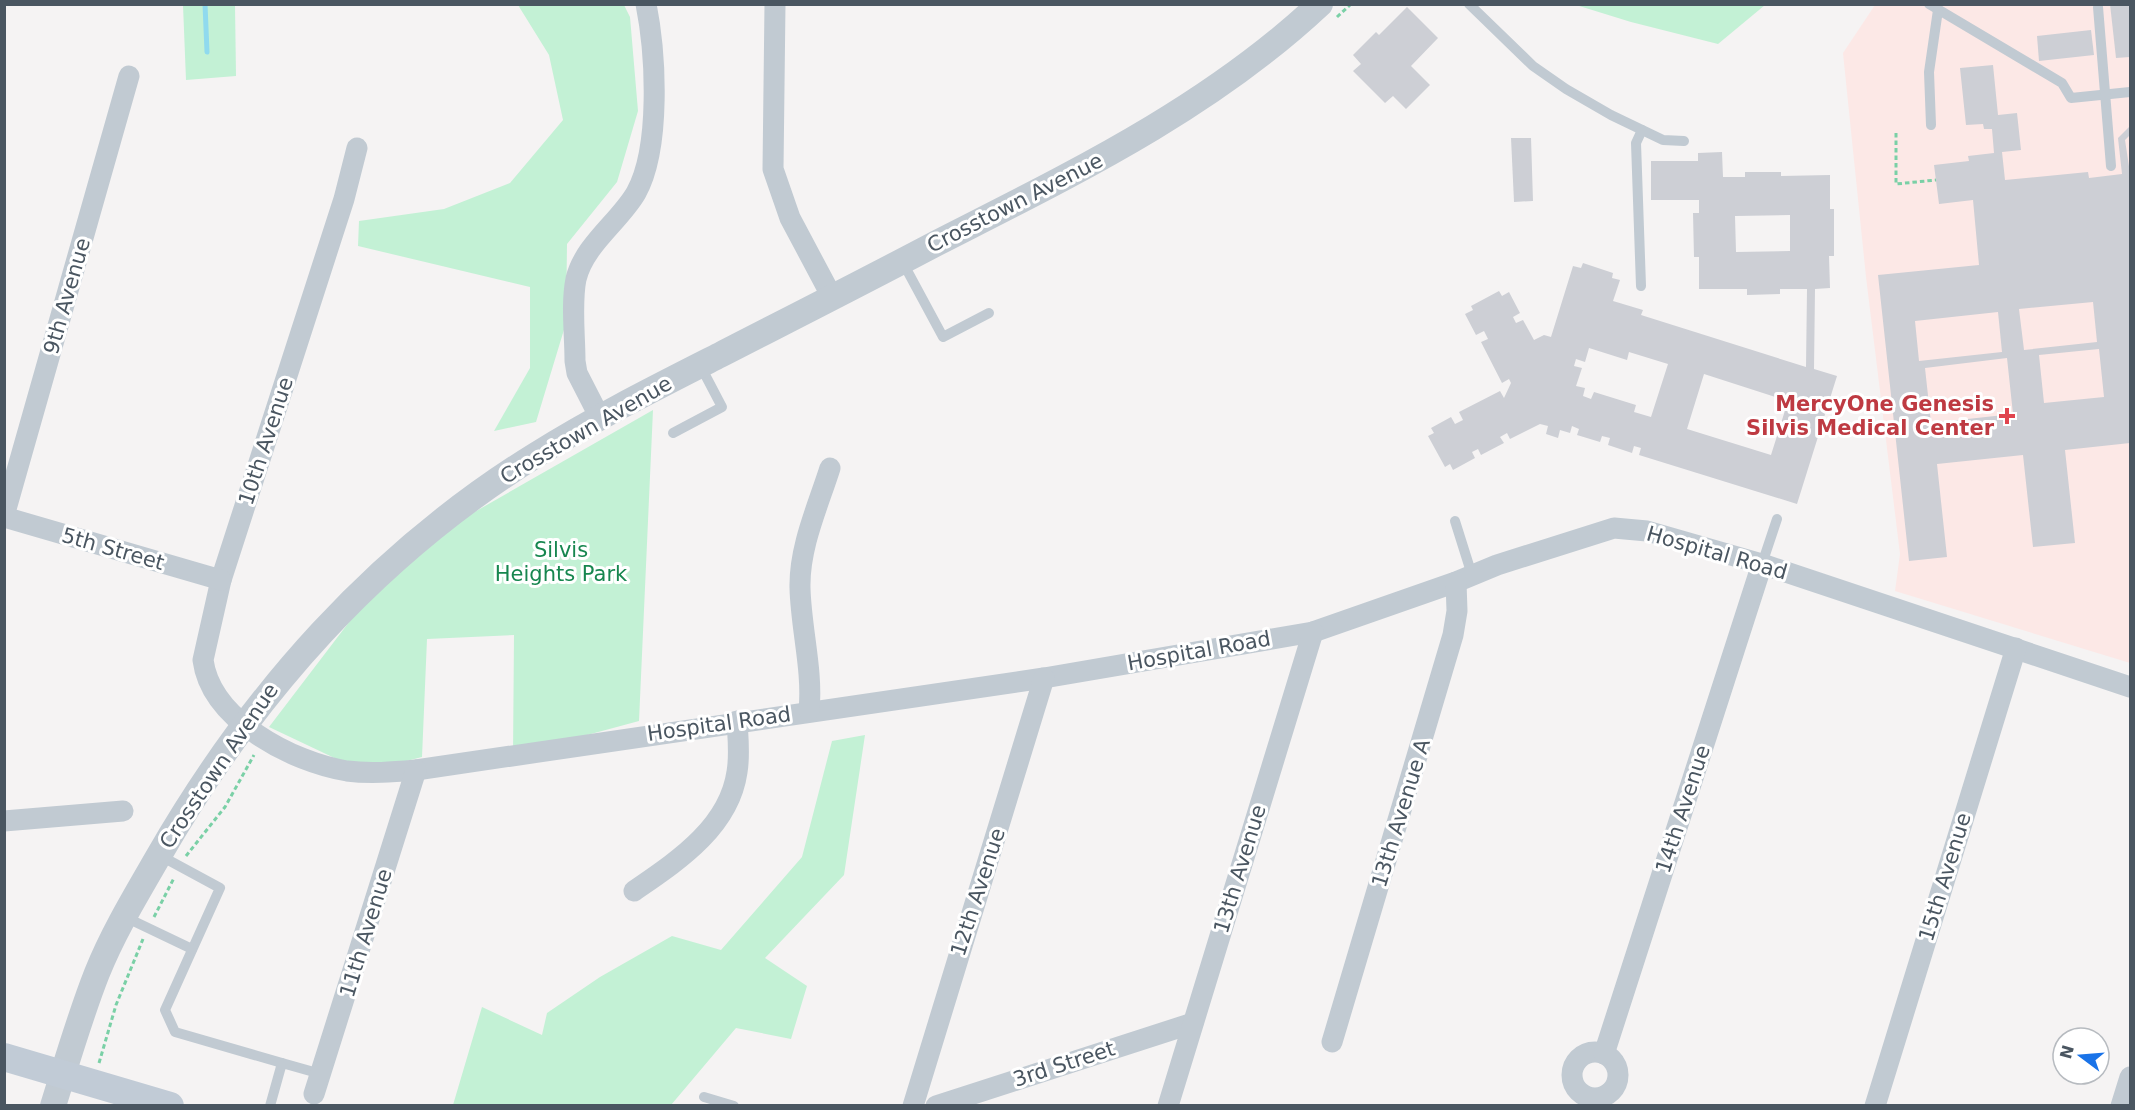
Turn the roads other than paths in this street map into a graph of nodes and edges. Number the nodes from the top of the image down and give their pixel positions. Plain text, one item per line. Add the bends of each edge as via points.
1 (646, 4) edge
2 (775, 4) edge
3 (1469, 4) edge
4 (1934, 7) edge
5 (2098, 7) dead end
6 (1325, 14) edge
7 (129, 76) dead end
8 (2130, 92) edge
9 (2106, 95) junction
10 (1931, 125) dead end
11 (1642, 130) junction
12 (1684, 141) dead end
13 (357, 148) dead end
14 (2112, 166) dead end
15 (902, 261) junction
16 (1641, 286) dead end
17 (832, 297) junction
18 (989, 312) dead end
19 (700, 365) junction
20 (599, 416) junction
21 (673, 433) dead end
22 (830, 468) dead end
23 (4, 516) edge
24 (1777, 519) dead end
25 (1455, 521) dead end
26 (1762, 564) junction
27 (1464, 579) junction
28 (221, 580) junction
29 (1312, 632) junction
30 (2016, 648) junction
31 (1044, 678) junction
32 (2130, 687) edge
33 (810, 711) junction
34 (736, 721) junction
35 (244, 725) junction
36 (416, 770) junction
37 (123, 811) dead end
38 (4, 821) edge
39 (170, 860) junction
40 (634, 891) dead end
41 (125, 917) junction
42 (192, 949) junction
43 (1193, 1023) junction
44 (1332, 1042) dead end
45 (1604, 1054) dead end
46 (4, 1057) edge
47 (282, 1063) junction
48 (63, 1074) junction
49 (2130, 1077) edge
50 (317, 1084) joint
51 (704, 1097) dead end
52 (53, 1106) edge
53 (170, 1106) edge
54 (270, 1106) edge
55 (734, 1106) edge
56 (912, 1106) edge
57 (936, 1106) edge
58 (1168, 1106) edge
59 (1875, 1106) edge
60 (2121, 1106) edge

1 - 20 street via 653,111 650,153 636,193 592,248 576,279 577,373
2 - 17 street via 773,169 790,218
3 - 11 lane via 1533,66 1566,89
4 - 9 lane via 2062,82 2071,98
4 - 10 lane via 1929,72
5 - 9 lane
6 - 15 street, Crosstown Avenue via 1150,132
7 - 23 street, 9th Avenue
8 - 9 lane
9 - 14 lane
11 - 12 lane via 1663,140
11 - 16 lane via 1636,143
13 - 28 street, 10th Avenue
15 - 17 street, Crosstown Avenue
15 - 18 lane via 943,337
17 - 19 street, Crosstown Avenue
19 - 20 street, Crosstown Avenue
19 - 21 lane via 722,407
20 - 35 street, Crosstown Avenue via 488,486 401,554 320,633
22 - 33 street via 801,569
23 - 28 street, 5th Street
24 - 26 lane
25 - 27 lane
26 - 27 street, Hospital Road via 1647,531 1614,528
26 - 30 street, Hospital Road
26 - 45 street, 14th Avenue
27 - 29 street, Hospital Road
27 - 44 street, 13th Avenue A via 1453,635
28 - 35 street, 10th Avenue via 204,645 205,673 224,706
29 - 31 street, Hospital Road
29 - 43 street, 13th Avenue
30 - 32 street, Hospital Road
30 - 59 street, 15th Avenue
31 - 33 street, Hospital Road
31 - 56 street, 12th Avenue
33 - 34 street, Hospital Road
34 - 36 street, Hospital Road
34 - 40 street via 737,774 720,813 693,848
35 - 36 street, Hospital Road via 291,753 346,770
35 - 39 street, Crosstown Avenue via 176,825
36 - 50 street, 11th Avenue
37 - 38 street
39 - 41 street, Crosstown Avenue
39 - 42 lane via 220,888
41 - 42 lane
41 - 48 street, Crosstown Avenue via 99,969
42 - 47 lane via 165,1010 175,1032
43 - 57 street, 3rd Street
43 - 58 street, 13th Avenue
46 - 48 main road
47 - 50 lane
47 - 54 lane
48 - 52 street, Crosstown Avenue
48 - 53 main road
49 - 60 street
51 - 55 lane

